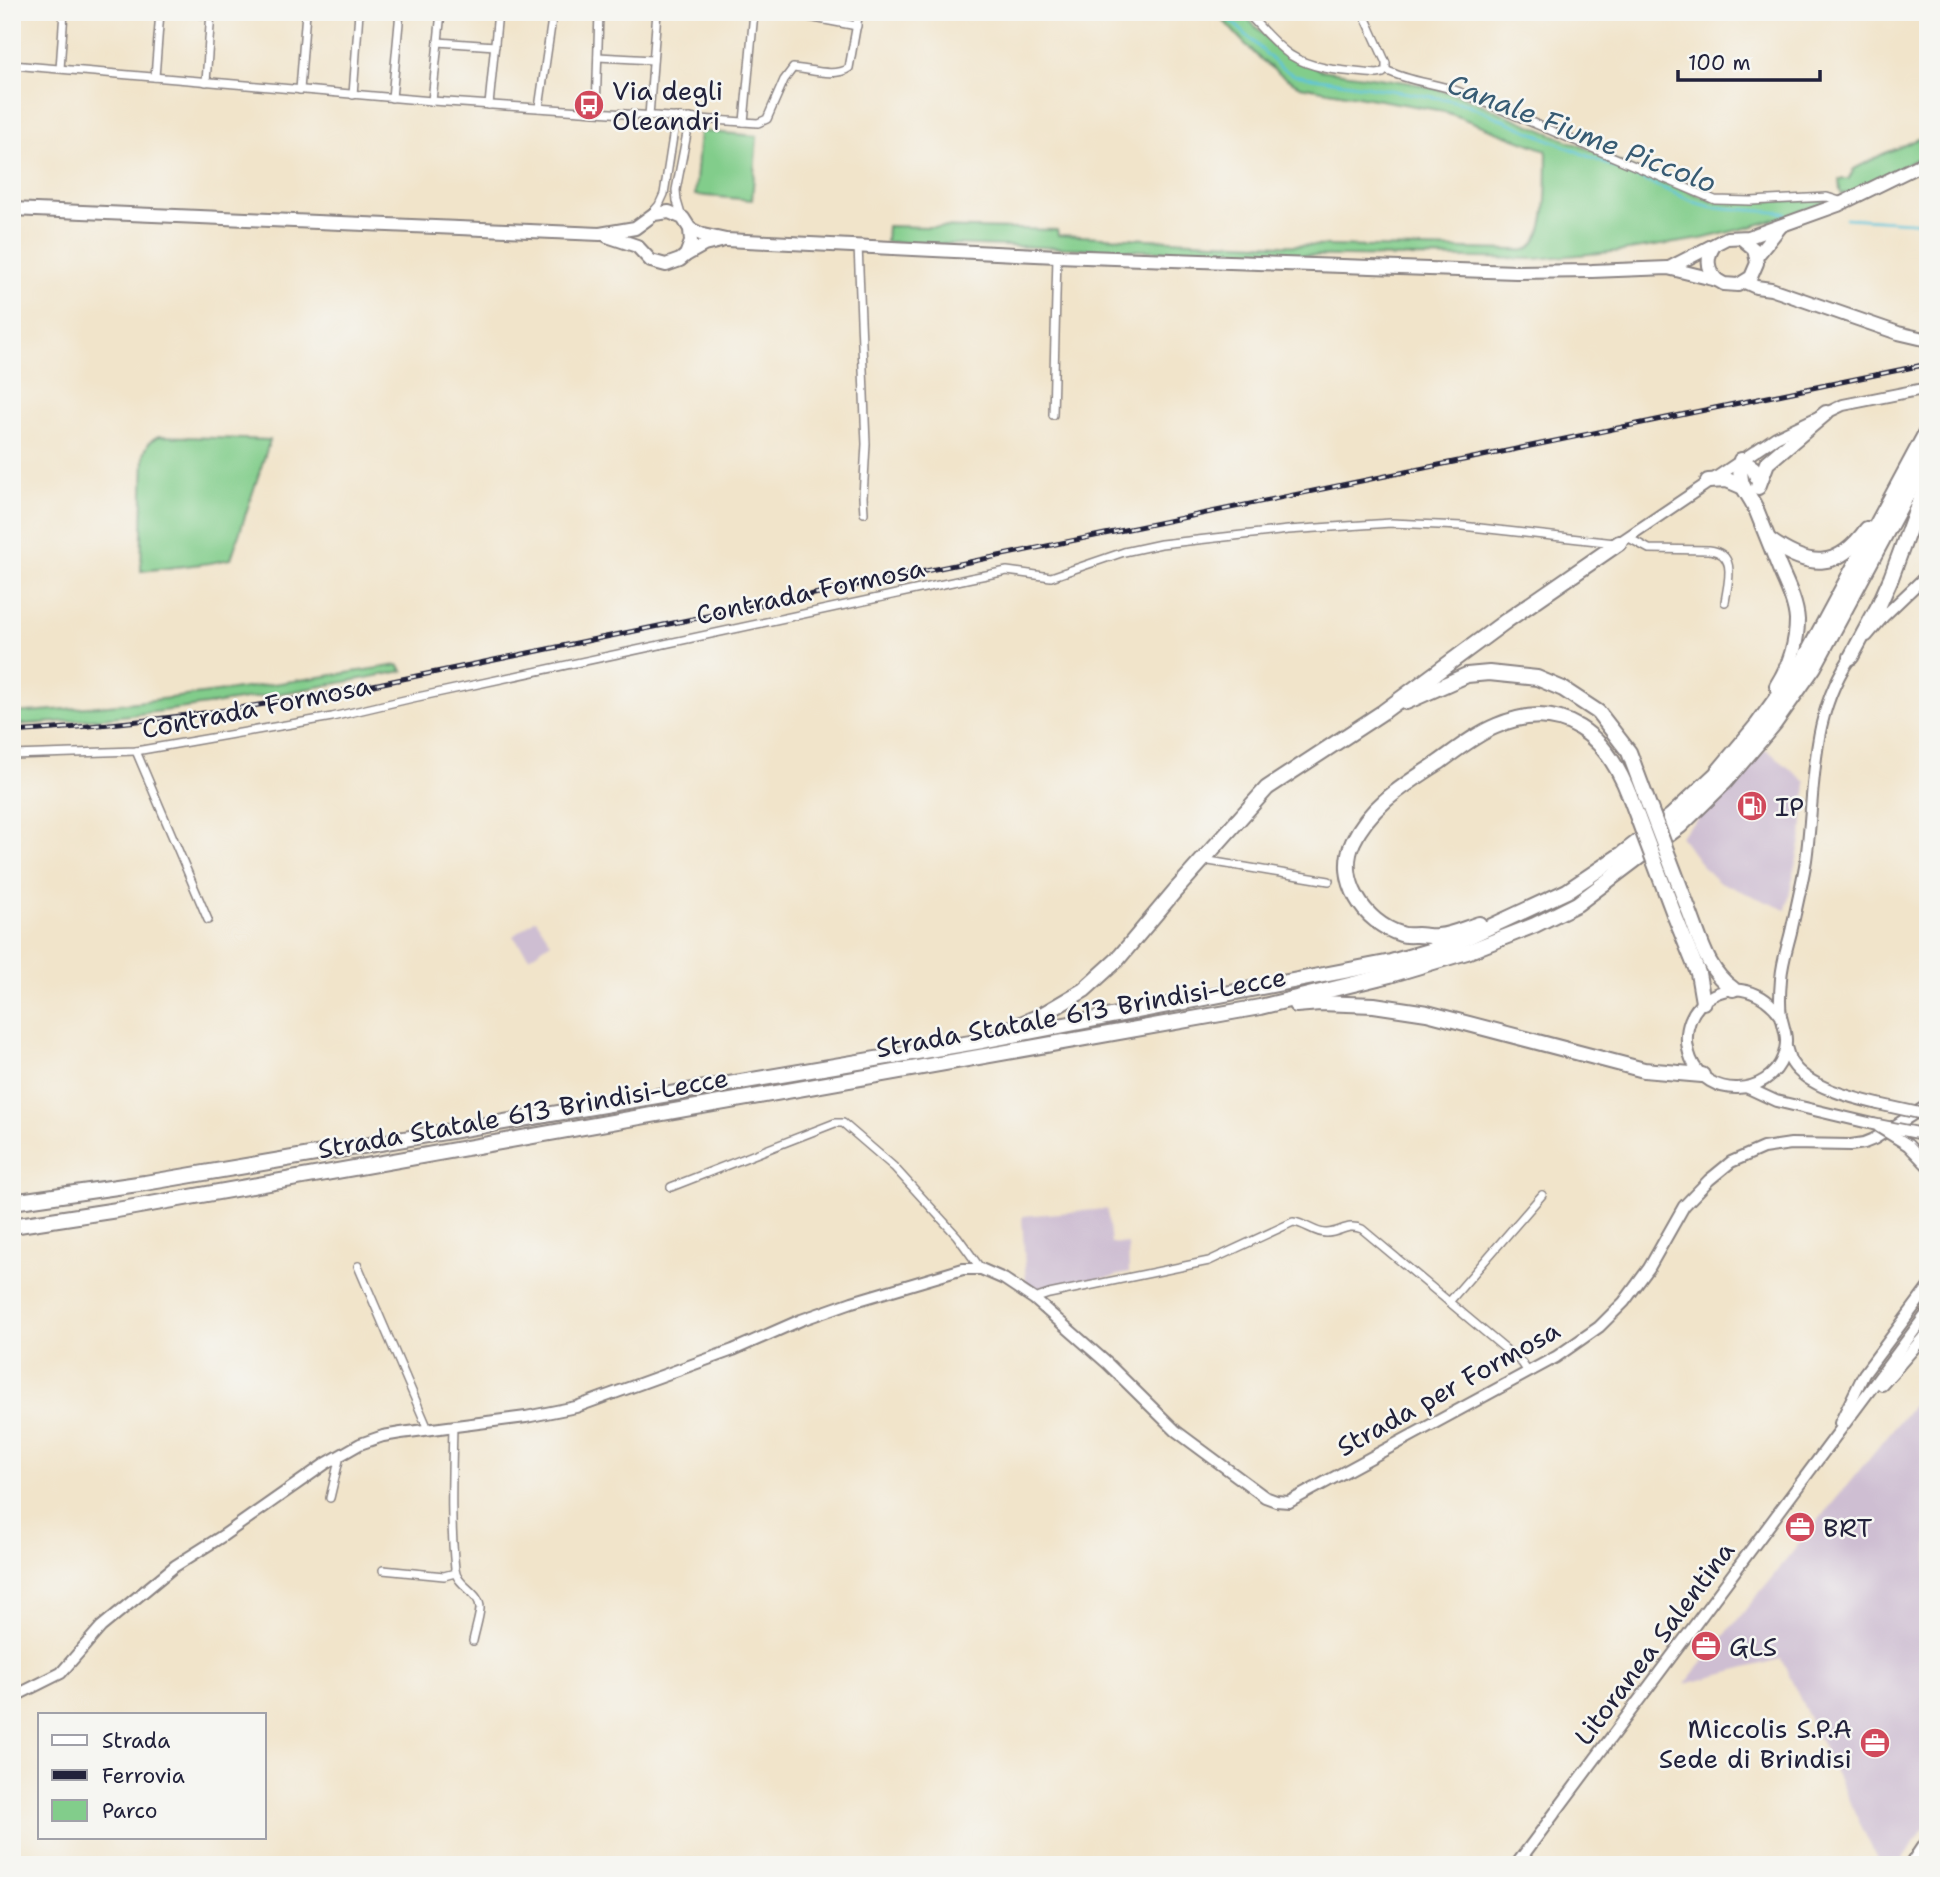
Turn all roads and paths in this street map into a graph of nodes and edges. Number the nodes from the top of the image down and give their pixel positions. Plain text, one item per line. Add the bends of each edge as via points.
1 (64, 12) edge
2 (160, 12) edge
3 (173, 12) edge
4 (306, 12) edge
5 (359, 12) edge
6 (400, 12) edge
7 (442, 12) edge
8 (498, 12) edge
9 (554, 12) edge
10 (599, 12) edge
11 (657, 12) edge
12 (754, 12) edge
13 (782, 12) edge
14 (859, 12) edge
15 (1246, 12) edge
16 (1363, 12) edge
17 (211, 14) edge
18 (857, 26) junction
19 (439, 42) junction
20 (495, 46) junction
21 (598, 57) junction
22 (653, 60) junction
23 (12, 65) edge
24 (60, 69) junction
25 (1386, 69) junction
26 (155, 78) junction
27 (206, 82) junction
28 (300, 90) junction
29 (353, 95) junction
30 (392, 98) junction
31 (432, 101) junction
32 (489, 105) junction
33 (539, 108) junction
34 (596, 112) junction
35 (649, 116) junction
36 (677, 117) junction
37 (690, 118) junction
38 (744, 122) junction
39 (1928, 161) edge
40 (1844, 203) junction
41 (12, 209) edge
42 (646, 220) junction
43 (686, 223) junction
44 (1782, 226) junction
45 (600, 234) junction
46 (1742, 239) junction
47 (726, 240) junction
48 (858, 245) junction
49 (1714, 246) junction
50 (641, 249) junction
51 (686, 255) junction
52 (1057, 256) junction
53 (1757, 256) junction
54 (1668, 268) junction
55 (1717, 280) junction
56 (1745, 282) junction
57 (1928, 341) edge
58 (1928, 388) edge
59 (1826, 413) junction
60 (1053, 415) dead end
61 (1926, 432) edge
62 (1928, 455) edge
63 (1741, 460) junction
64 (1928, 478) edge
65 (1708, 481) junction
66 (1759, 481) junction
67 (1741, 486) junction
68 (1895, 491) junction
69 (1754, 505) junction
70 (864, 513) dead end
71 (1768, 539) junction
72 (1623, 540) junction
73 (1928, 574) edge
74 (1725, 602) dead end
75 (1851, 657) junction
76 (1383, 712) junction
77 (1757, 725) junction
78 (136, 751) junction
79 (12, 755) edge
80 (1203, 860) junction
81 (1329, 881) dead end
82 (1517, 913) junction
83 (208, 920) dead end
84 (1733, 989) junction
85 (1703, 1002) junction
86 (1260, 1007) junction
87 (1781, 1016) junction
88 (982, 1041) junction
89 (1786, 1047) junction
90 (1702, 1075) junction
91 (1748, 1088) junction
92 (1928, 1105) edge
93 (1928, 1115) edge
94 (1873, 1124) junction
95 (1928, 1135) edge
96 (1928, 1166) edge
97 (671, 1187) dead end
98 (1542, 1195) dead end
99 (12, 1202) edge
100 (12, 1226) edge
101 (358, 1266) dead end
102 (981, 1269) junction
103 (1928, 1288) edge
104 (1034, 1299) junction
105 (1449, 1302) junction
106 (1928, 1312) edge
107 (1928, 1332) edge
108 (1528, 1372) junction
109 (453, 1426) junction
110 (428, 1429) junction
111 (1828, 1448) junction
112 (340, 1456) junction
113 (330, 1498) dead end
114 (383, 1570) dead end
115 (455, 1573) junction
116 (473, 1641) dead end
117 (12, 1696) edge
118 (1928, 1838) edge
119 (1516, 1865) edge
120 (1910, 1865) edge

1 - 24 street
2 - 26 street
3 - 17 street
4 - 28 street
5 - 29 street
6 - 30 street
7 - 19 street
8 - 20 street
9 - 33 street
10 - 21 street
11 - 22 street
12 - 38 street
13 - 18 street
14 - 18 street
15 - 25 street via 1302,61 1377,74
16 - 25 street
17 - 27 street
18 - 38 street via 849,68 844,72 793,68 767,120
19 - 20 street
19 - 31 street
20 - 32 street
21 - 22 street
21 - 34 street
22 - 35 street
23 - 24 street
24 - 26 street
25 - 40 street via 1399,77 1460,92 1715,200 1827,197
26 - 27 street
27 - 28 street
28 - 29 street
29 - 30 street
30 - 31 street
31 - 32 street
32 - 33 street
33 - 34 street
34 - 35 street
35 - 36 street
36 - 37 street
36 - 42 street via 664,194
37 - 38 street
37 - 43 street via 676,190
39 - 40 main road
40 - 44 main road
41 - 45 main road
42 - 43 main road via 669,212
42 - 45 main road via 635,228
42 - 50 main road via 639,235
43 - 47 main road via 703,235
43 - 51 main road via 691,242
44 - 46 main road
44 - 53 main road
45 - 50 main road
46 - 49 main road via 1727,238
46 - 53 main road
47 - 48 main road
47 - 51 main road
48 - 52 main road
48 - 70 street via 866,444
49 - 54 main road
49 - 55 main road via 1709,267
50 - 51 main road via 651,261 666,265
52 - 54 main road via 1516,272
52 - 60 street
53 - 56 main road via 1755,271
54 - 55 main road
55 - 56 main road via 1731,286
56 - 57 main road
58 - 59 street via 1843,405
59 - 63 street via 1776,436
59 - 66 highway via 1767,463
61 - 68 highway, Strada Statale 613 Brindisi-Lecce
62 - 86 highway, Strada Statale 613 Brindisi-Lecce via 1814,667 1766,734 1680,826 1577,904 1535,925 1390,975
63 - 65 street
63 - 66 highway via 1753,468
63 - 67 highway
64 - 75 highway via 1879,606
65 - 67 highway via 1727,480
65 - 72 street
66 - 69 highway
67 - 69 highway
68 - 71 highway via 1859,541 1825,561 1805,560
68 - 77 highway, Strada Statale 613 Brindisi-Lecce via 1804,660
69 - 71 highway
71 - 77 highway via 1797,617 1796,635 1793,653
72 - 74 street, Contrada Formosa via 1649,548 1718,551 1727,559
72 - 76 highway
72 - 78 street, Contrada Formosa via 1391,523 1161,544 1051,578 1007,571 332,717
73 - 75 street via 1883,617
75 - 87 street via 1828,701 1818,738 1806,860 1781,970
76 - 80 highway via 1267,788
76 - 84 highway, bridge via 1467,675 1489,673 1537,678 1598,712 1629,752 1710,966
77 - 82 highway, Strada Statale 613 Brindisi-Lecce via 1716,774 1622,855 1567,891
78 - 79 street, Contrada Formosa
78 - 83 street
80 - 81 street
80 - 88 highway via 1117,960 1084,990 1040,1016
82 - 85 highway, bridge via 1439,936 1402,935 1382,925 1357,902 1348,870 1352,843 1369,815 1398,789 1493,726 1533,716 1584,730 1616,765 1698,974
82 - 88 highway, Strada Statale 613 Brindisi-Lecce via 1453,944 1391,962
84 - 85 street
84 - 87 street via 1760,995
85 - 90 street via 1687,1030 1687,1047
86 - 90 highway via 1320,1003 1427,1013 1634,1068
86 - 100 highway, Strada Statale 613 Brindisi-Lecce
87 - 89 street
88 - 99 highway, Strada Statale 613 Brindisi-Lecce
89 - 91 street via 1773,1073
89 - 93 street, bridge via 1792,1063 1811,1080 1845,1095
90 - 91 street via 1723,1087
91 - 94 street via 1776,1101
92 - 108 street, Strada per Formosa via 1864,1143 1763,1148 1731,1162 1684,1206 1624,1302 1599,1327
94 - 95 street, bridge
94 - 96 street, bridge via 1908,1145
97 - 102 street, Strada per Formosa via 843,1123 894,1167
98 - 105 street
101 - 110 street
102 - 104 street, Strada per Formosa
102 - 109 street via 963,1269 801,1320 576,1407
103 - 111 street via 1864,1374
104 - 105 street via 1209,1261 1293,1222 1327,1233 1355,1226
104 - 108 street, Strada per Formosa via 1176,1431 1276,1501 1289,1502
105 - 108 street
106 - 111 street
107 - 111 street
109 - 110 street
109 - 115 street
110 - 112 street via 383,1436
111 - 119 street, Litoranea Salentina
112 - 113 street
112 - 117 street via 175,1566 101,1627 61,1673
114 - 115 street
115 - 116 street via 480,1606
118 - 120 street

